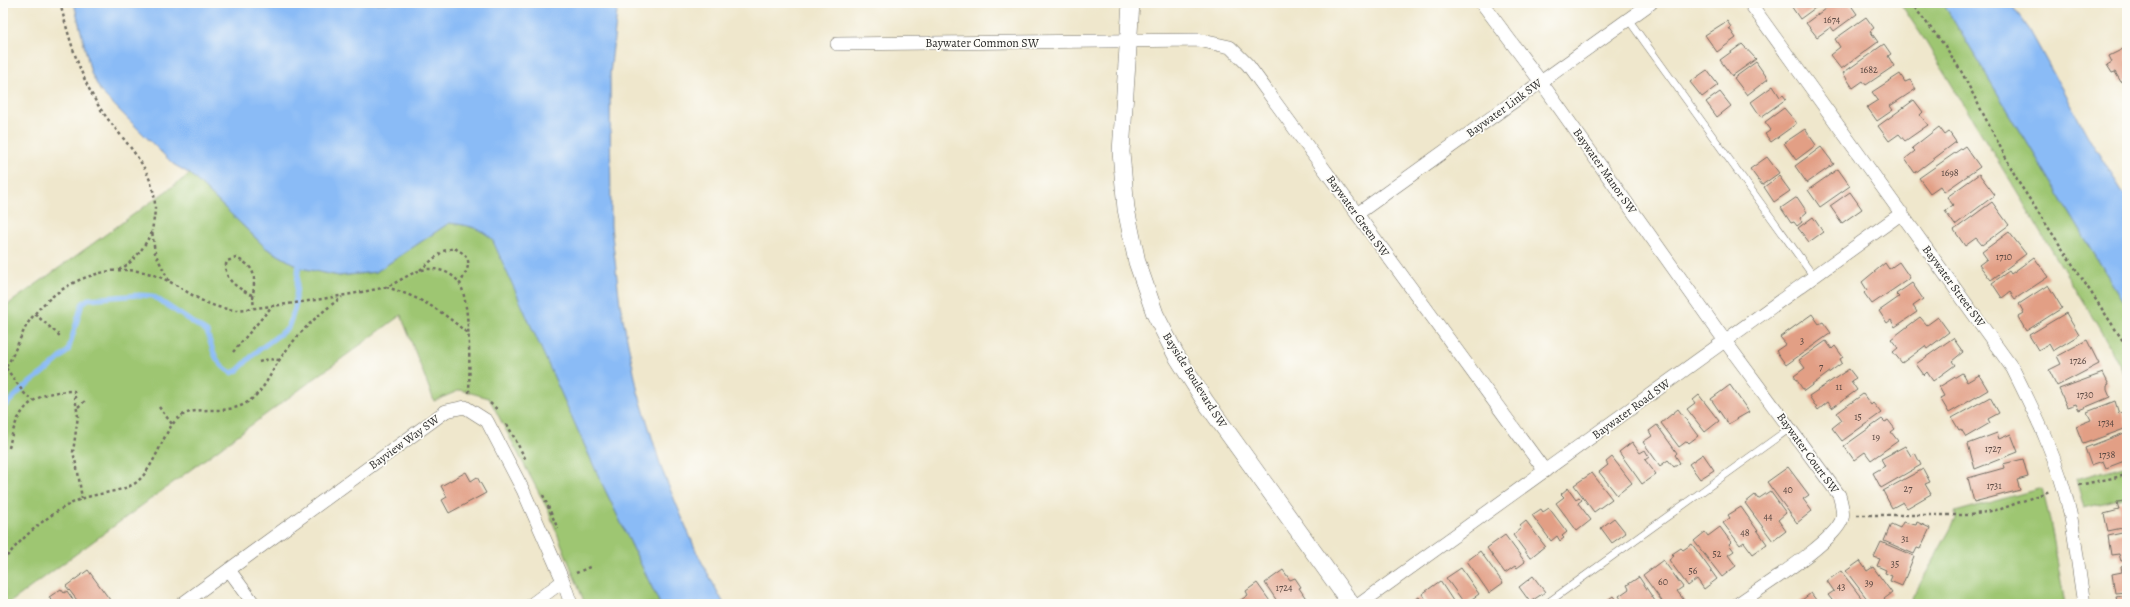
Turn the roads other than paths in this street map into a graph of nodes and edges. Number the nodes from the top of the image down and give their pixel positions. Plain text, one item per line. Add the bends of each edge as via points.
1 (1131, 3) edge
2 (1482, 3) edge
3 (1651, 3) edge
4 (1750, 3) edge
5 (1628, 20) junction
6 (1127, 42) junction
7 (837, 44) dead end
8 (1541, 82) junction
9 (1902, 213) junction
10 (1357, 214) junction
11 (1814, 277) junction
12 (1725, 341) junction
13 (1790, 428) junction
14 (1545, 471) junction
15 (229, 570) junction
16 (563, 582) junction
17 (182, 604) edge
18 (254, 604) edge
19 (532, 604) edge
20 (570, 604) edge
21 (1351, 604) edge
22 (1360, 604) edge
23 (1546, 604) edge
24 (1738, 604) edge
25 (2084, 604) edge

1 - 6 street, Bayside Boulevard SW
2 - 8 street, Baywater Manor SW
3 - 5 street, Baywater Link SW
4 - 9 street, Baywater Street SW
5 - 8 street, Baywater Link SW
5 - 11 lane
6 - 7 street, Baywater Common SW
6 - 10 street, Baywater Green SW via 1198,40 1230,47 1248,65
6 - 21 street, Bayside Boulevard SW via 1121,152 1126,209 1137,262 1155,314 1205,402
8 - 10 street, Baywater Link SW
8 - 12 street, Baywater Manor SW
9 - 11 street, Baywater Road SW
9 - 25 street, Baywater Street SW via 2013,369 2036,413 2054,458 2070,513
10 - 14 street, Baywater Green SW
11 - 12 street, Baywater Road SW
12 - 13 street, Baywater Court SW
12 - 14 street, Baywater Road SW
13 - 23 lane
13 - 24 street, Baywater Court SW via 1839,494 1842,515 1834,531 1824,542
14 - 22 street, Baywater Road SW
15 - 16 street, Bayview Way SW via 446,411 465,407 487,421 523,490
15 - 17 street, Bayview Way SW
15 - 18 street
16 - 19 street
16 - 20 street

